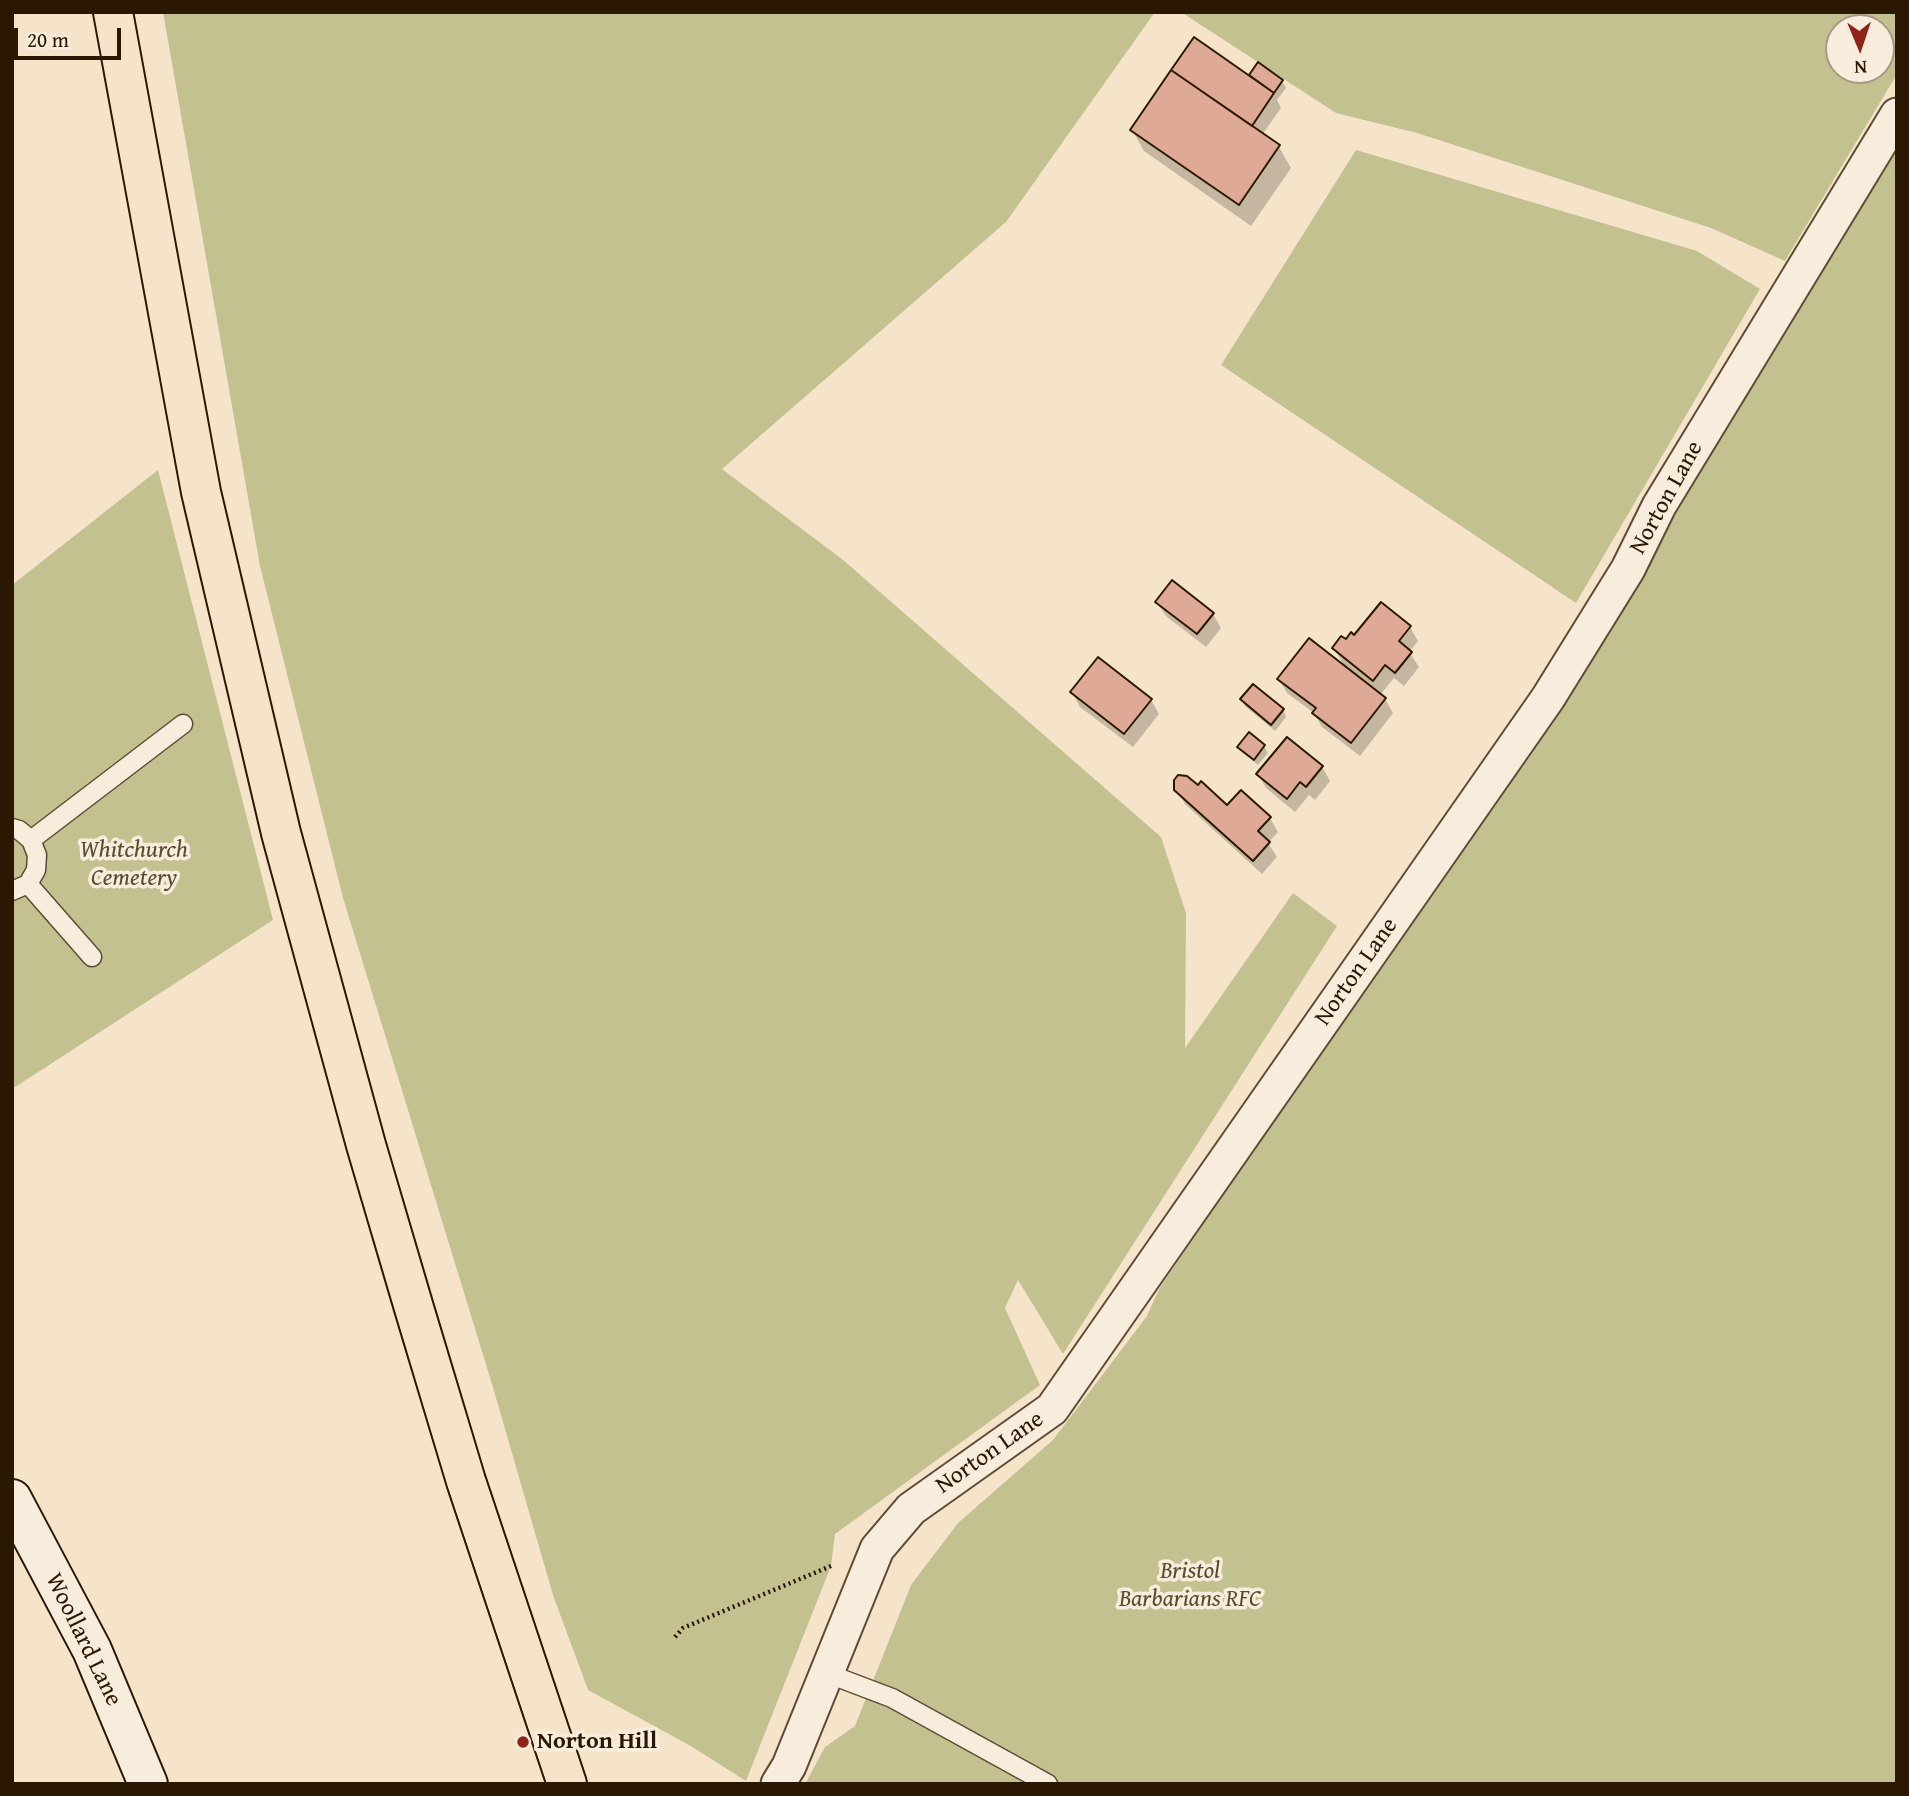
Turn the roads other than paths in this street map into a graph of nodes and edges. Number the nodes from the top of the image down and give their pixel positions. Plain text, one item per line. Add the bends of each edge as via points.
1 (113, 12) edge
2 (1897, 115) edge
3 (183, 724) dead end
4 (12, 828) edge
5 (31, 840) junction
6 (20, 888) edge
7 (92, 957) dead end
8 (12, 1499) edge
9 (826, 1673) junction
10 (148, 1784) edge
11 (567, 1784) edge
12 (778, 1784) edge
13 (1048, 1784) edge

1 - 11 highway via 201,492 281,833 362,1132 466,1481
2 - 9 street, Norton Lane via 1666,494 1628,569 1548,698 1052,1409 911,1509 877,1549
3 - 5 lane
4 - 5 lane
5 - 6 lane via 36,870
6 - 7 lane
8 - 10 street, Woollard Lane via 92,1650
9 - 12 street, Norton Lane
9 - 13 lane via 892,1698

